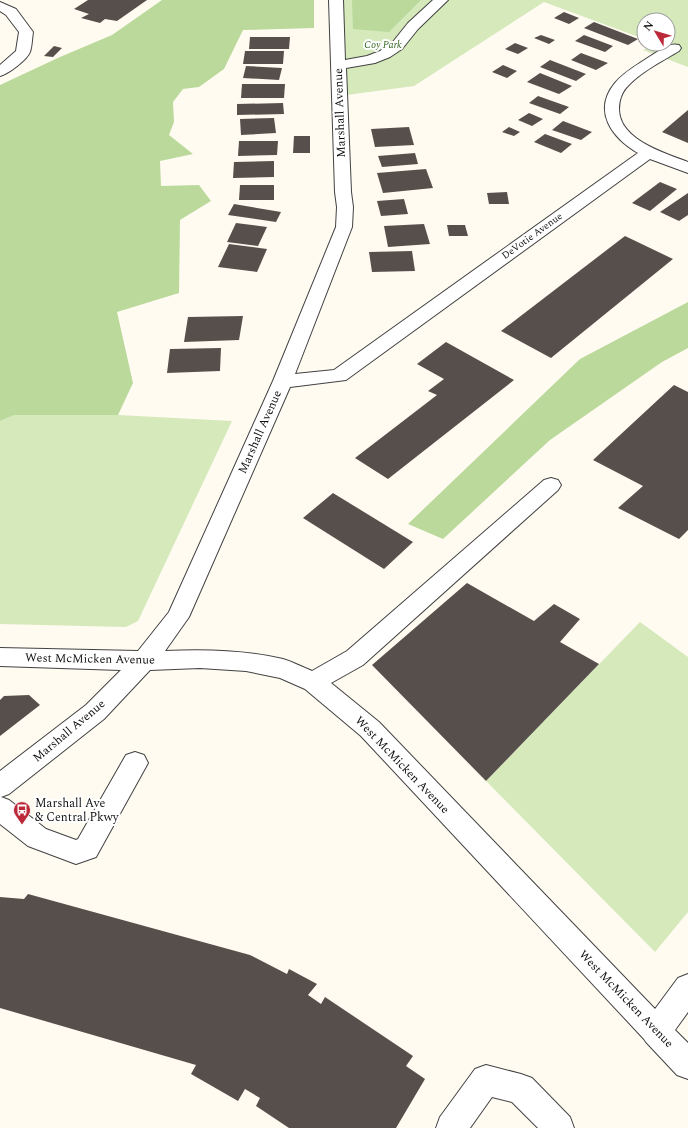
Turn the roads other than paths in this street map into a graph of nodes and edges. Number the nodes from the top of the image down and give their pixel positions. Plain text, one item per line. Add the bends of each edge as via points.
1 (336, 0) edge
2 (441, 0) edge
3 (8, 7) edge
4 (668, 52) edge
5 (338, 65) junction
6 (0, 72) edge
7 (649, 152) junction
8 (688, 168) edge
9 (283, 381) junction
10 (551, 485) dead end
11 (0, 657) edge
12 (144, 661) junction
13 (313, 682) junction
14 (135, 763) dead end
15 (0, 786) edge
16 (0, 808) edge
17 (688, 988) edge
18 (656, 1032) junction
19 (688, 1064) edge
20 (451, 1128) edge
21 (559, 1128) edge

1 - 5 street, Marshall Avenue
2 - 5 street via 413,26 397,46 385,54 370,60
3 - 6 street via 26,32 23,52
4 - 7 street via 620,86 611,107 620,132
5 - 9 street, Marshall Avenue via 344,227
7 - 8 street
7 - 9 street, DeVotie Avenue via 339,376
9 - 12 street, Marshall Avenue via 178,618
10 - 13 street via 355,658
11 - 12 street, West McMicken Avenue
12 - 13 street, West McMicken Avenue via 200,659 246,662 283,669
12 - 15 street, Marshall Avenue via 95,712
13 - 18 street, West McMicken Avenue via 370,729
14 - 16 street via 87,849 76,852 37,838
17 - 18 street
18 - 19 street, West McMicken Avenue
20 - 21 street via 486,1080 521,1089

